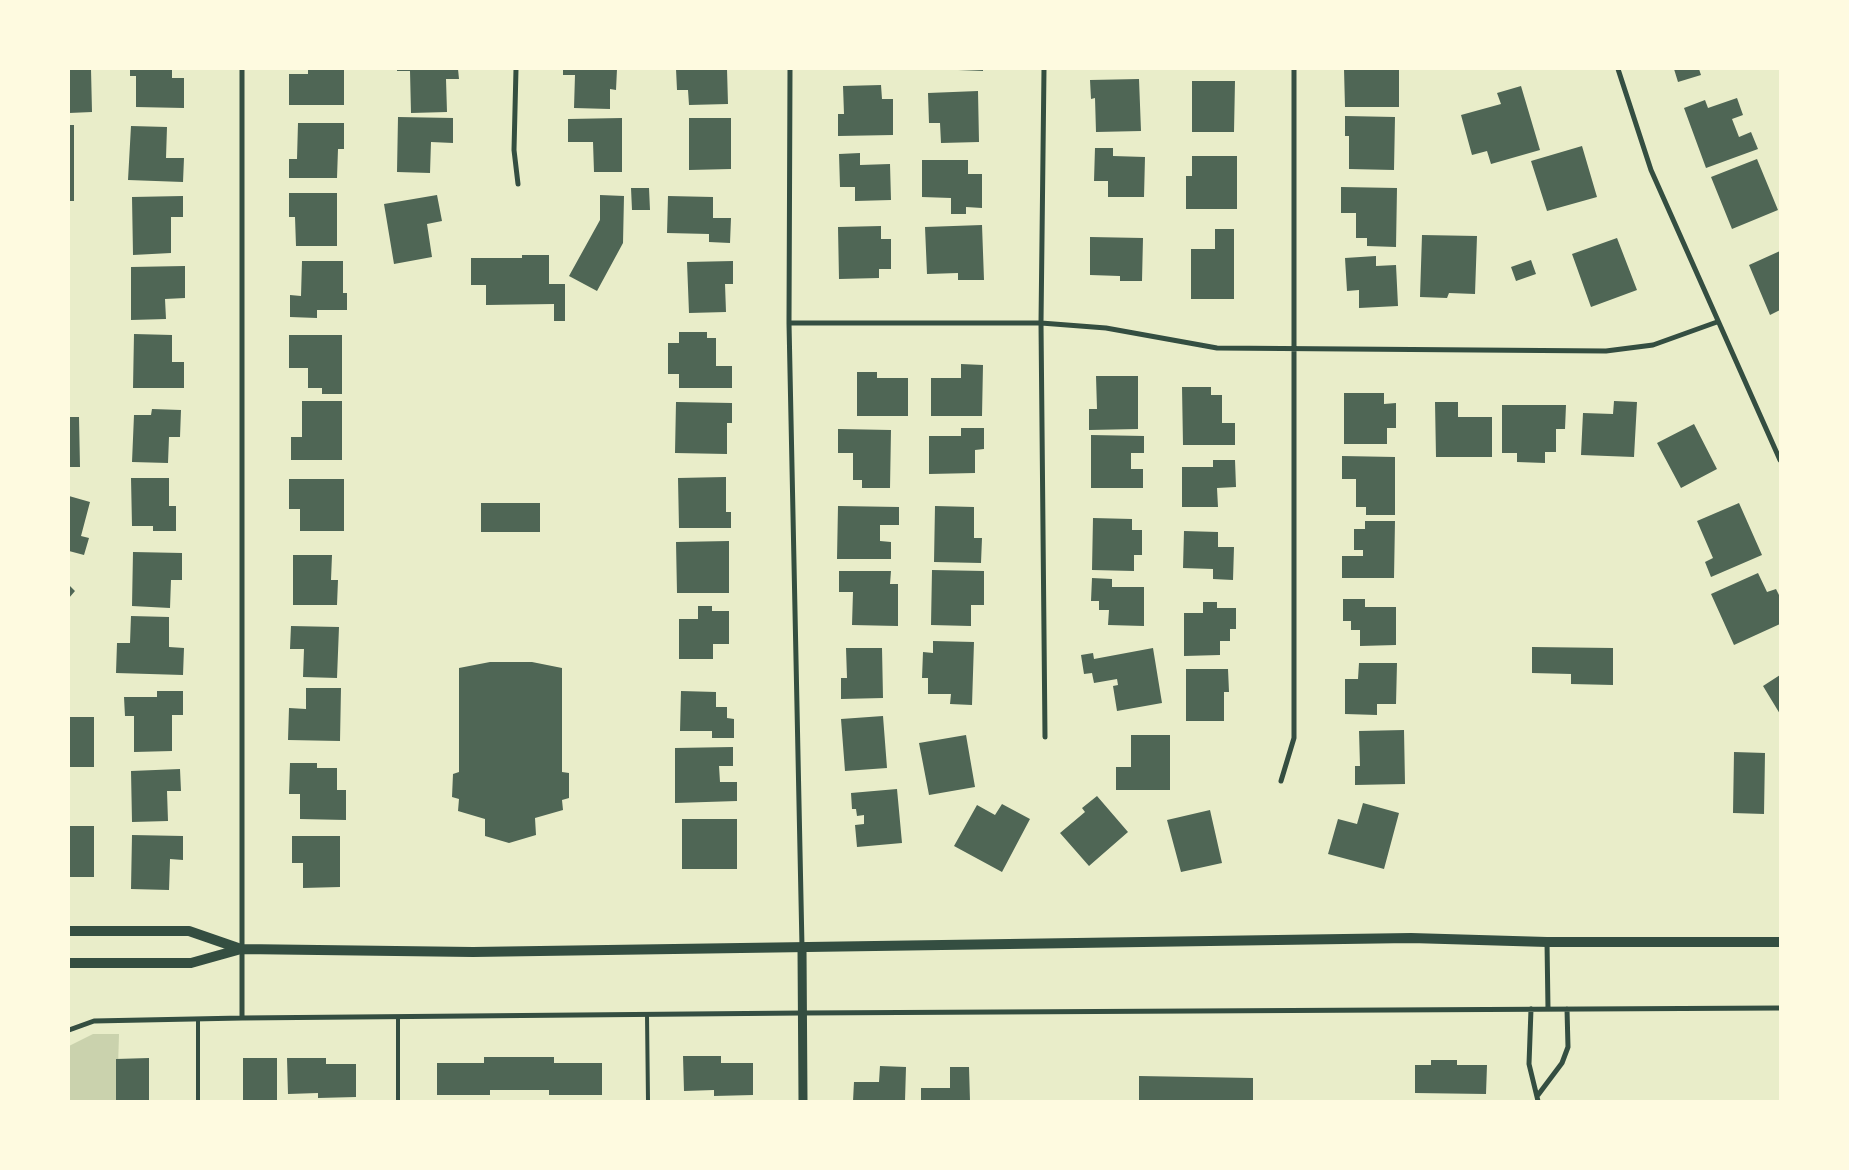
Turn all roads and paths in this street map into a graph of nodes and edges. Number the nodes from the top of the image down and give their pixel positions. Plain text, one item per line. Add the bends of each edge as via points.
1 (242, 69) edge
2 (516, 69) edge
3 (790, 69) edge
4 (1044, 69) edge
5 (1294, 69) edge
6 (1618, 69) edge
7 (518, 184) dead end
8 (1717, 322) junction
9 (1041, 323) junction
10 (789, 324) junction
11 (1293, 349) junction
12 (1780, 460) edge
13 (1045, 737) dead end
14 (1281, 781) dead end
15 (69, 931) edge
16 (1546, 942) junction
17 (1780, 942) edge
18 (802, 948) junction
19 (241, 949) junction
20 (69, 963) edge
21 (1780, 1008) edge
22 (1532, 1009) junction
23 (1548, 1009) junction
24 (1567, 1009) junction
25 (802, 1013) junction
26 (647, 1015) junction
27 (398, 1017) junction
28 (242, 1018) junction
29 (198, 1019) junction
30 (69, 1030) edge
31 (1538, 1098) edge
32 (198, 1101) edge
33 (398, 1101) edge
34 (648, 1101) edge
35 (802, 1101) edge

1 - 19 street
2 - 7 street via 514,150
3 - 10 street
4 - 9 street
5 - 11 street
6 - 8 street via 1651,170
8 - 11 street via 1653,345 1606,351
8 - 12 street
9 - 10 street
9 - 11 street via 1106,328 1217,348
9 - 13 street
10 - 18 street
11 - 14 street via 1294,738
15 - 19 main road via 189,931
16 - 17 main road
16 - 18 main road via 1411,938 1275,939
16 - 23 street
18 - 19 main road via 473,952
18 - 25 street
19 - 20 main road via 191,964
19 - 28 street
21 - 24 street
22 - 23 street
22 - 25 street
22 - 31 street via 1529,1064 1532,1086
23 - 24 street
24 - 31 street via 1568,1047 1562,1063
25 - 26 street
25 - 35 street
26 - 27 street
26 - 34 lane
27 - 28 street
27 - 33 lane
28 - 29 street
29 - 30 street via 94,1021
29 - 32 lane

